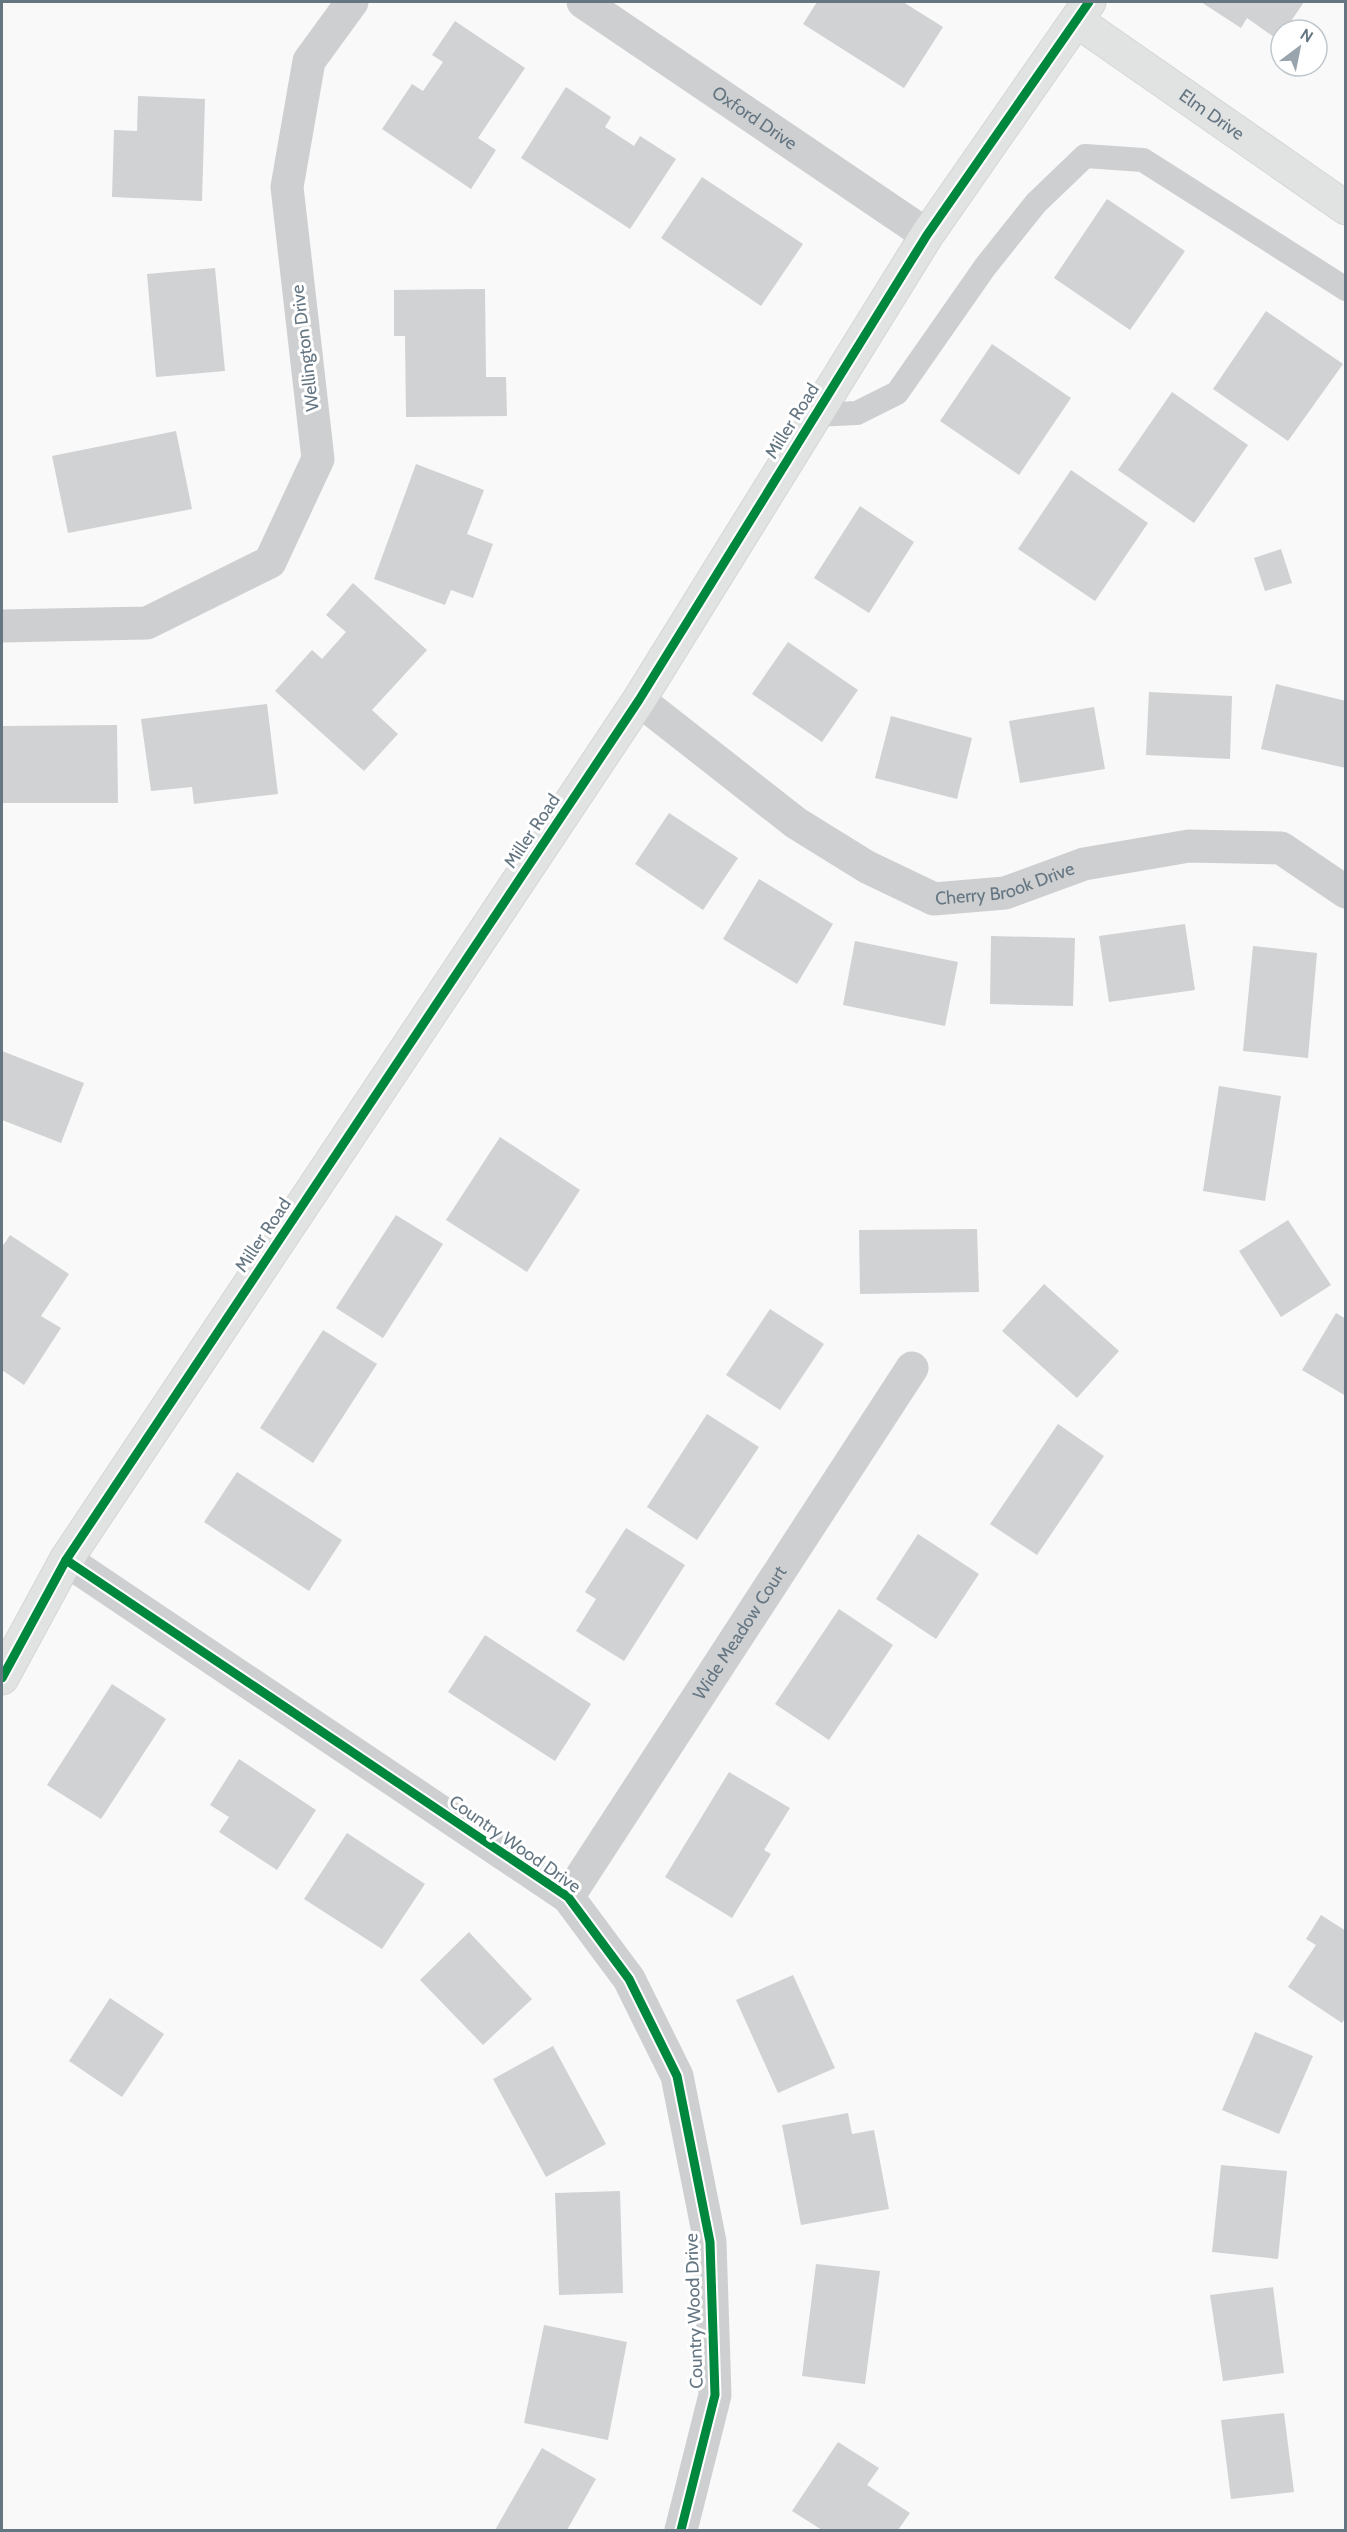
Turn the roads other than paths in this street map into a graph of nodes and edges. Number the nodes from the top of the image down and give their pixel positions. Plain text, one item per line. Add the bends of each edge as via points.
1 (352, 2) edge
2 (584, 2) edge
3 (1083, 11) edge
4 (1346, 208) edge
5 (927, 234) junction
6 (1346, 289) edge
7 (815, 415) junction
8 (2, 626) edge
9 (639, 700) junction
10 (1346, 892) edge
11 (912, 1368) dead end
12 (66, 1560) junction
13 (11, 1639) edge
14 (2, 1678) edge
15 (568, 1897) junction
16 (681, 2530) edge

1 - 8 street, Wellington Drive via 309,62 287,187 318,459 270,562 147,623
2 - 5 street, Oxford Drive
3 - 4 street, Elm Drive
3 - 5 street, Miller Road
5 - 7 street, Miller Road
6 - 7 lane via 1143,160 1085,156 1036,203 985,267 897,393 857,413
7 - 9 street, Miller Road
9 - 10 street, Cherry Brook Drive via 796,823 867,867 934,898 1005,893 1084,864 1189,846 1281,848
9 - 12 street, Miller Road
11 - 15 street, Wide Meadow Court
12 - 13 street, Miller Road
12 - 15 street, Country Wood Drive
13 - 14 street, Miller Road
15 - 16 street, Country Wood Drive via 629,1979 677,2076 711,2242 715,2395

